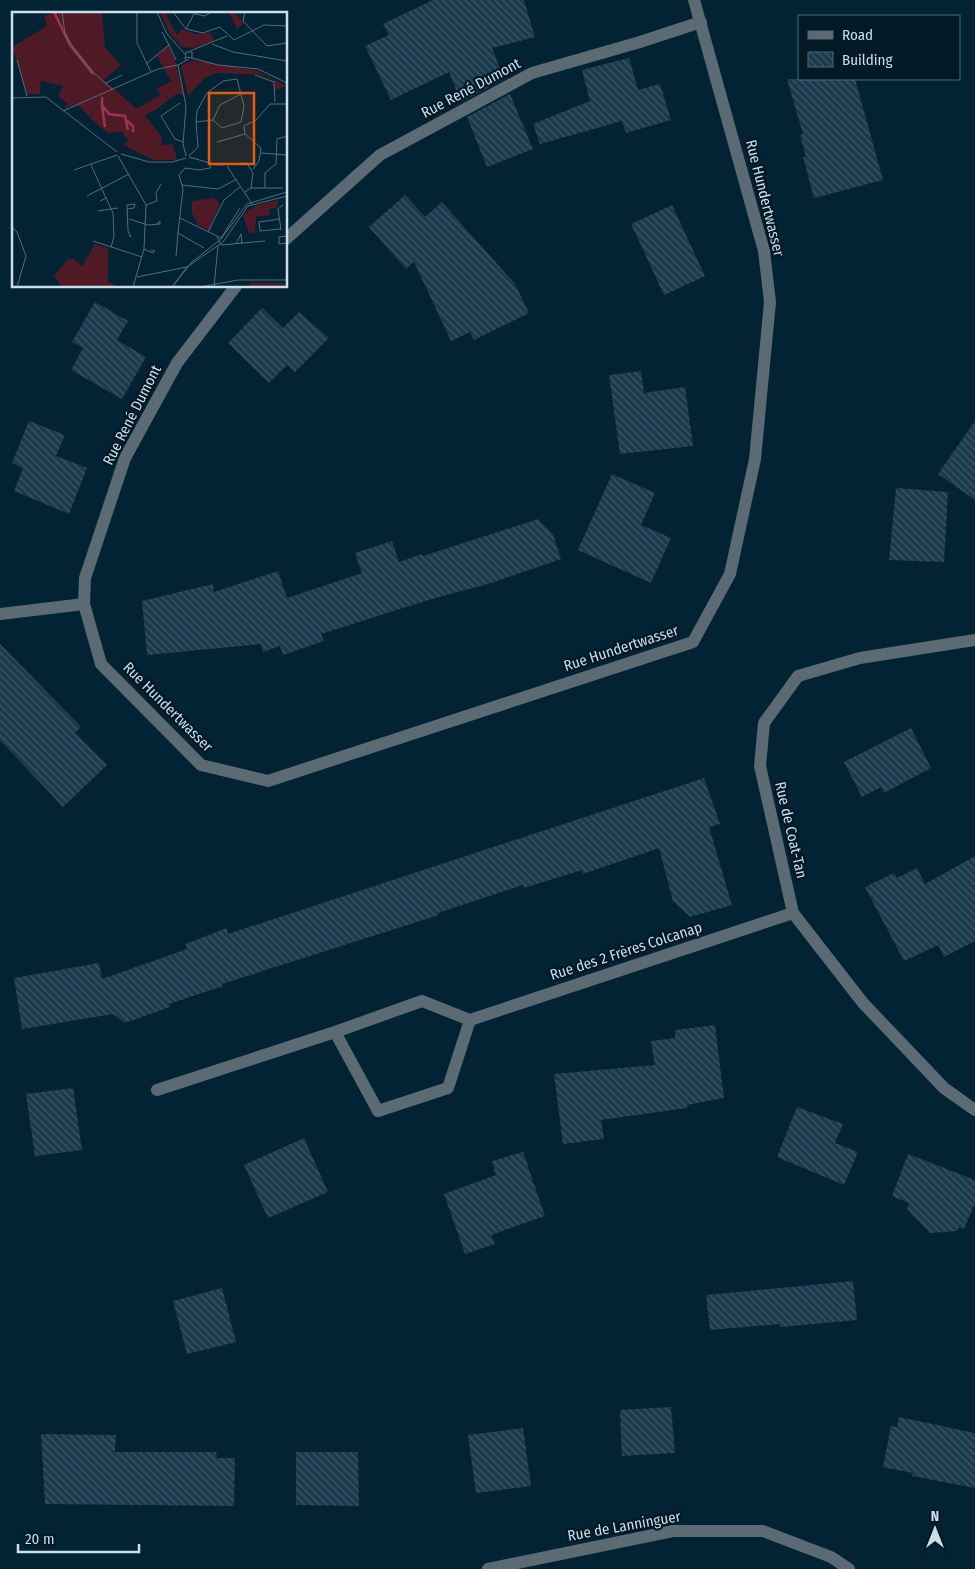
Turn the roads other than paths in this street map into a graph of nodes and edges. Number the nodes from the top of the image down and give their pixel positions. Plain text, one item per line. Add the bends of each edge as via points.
1 (694, 0) edge
2 (701, 22) junction
3 (288, 237) edge
4 (234, 288) edge
5 (84, 604) junction
6 (0, 614) edge
7 (975, 640) edge
8 (793, 914) junction
9 (470, 1020) junction
10 (336, 1032) junction
11 (157, 1090) dead end
12 (975, 1110) edge
13 (488, 1569) edge
14 (849, 1569) edge

1 - 2 street, Rue Hundertwasser
2 - 3 street, Rue René Dumont via 532,73 380,155
2 - 5 street, Rue Hundertwasser via 764,251 770,302 755,459 730,574 693,642 268,781 201,765 101,664
4 - 5 street, Rue René Dumont via 177,363 125,458 85,578
5 - 6 street
7 - 8 street, Rue de Coat-Tan via 860,658 798,676 764,723 760,766
8 - 9 street, Rue des 2 Frères Colcanap
8 - 12 street, Rue de Coat-Tan via 862,1003 944,1088
9 - 10 street via 422,1001
9 - 10 street via 448,1088 378,1111
10 - 11 street
13 - 14 street, Rue de Lanninguer via 673,1531 763,1531 831,1557

